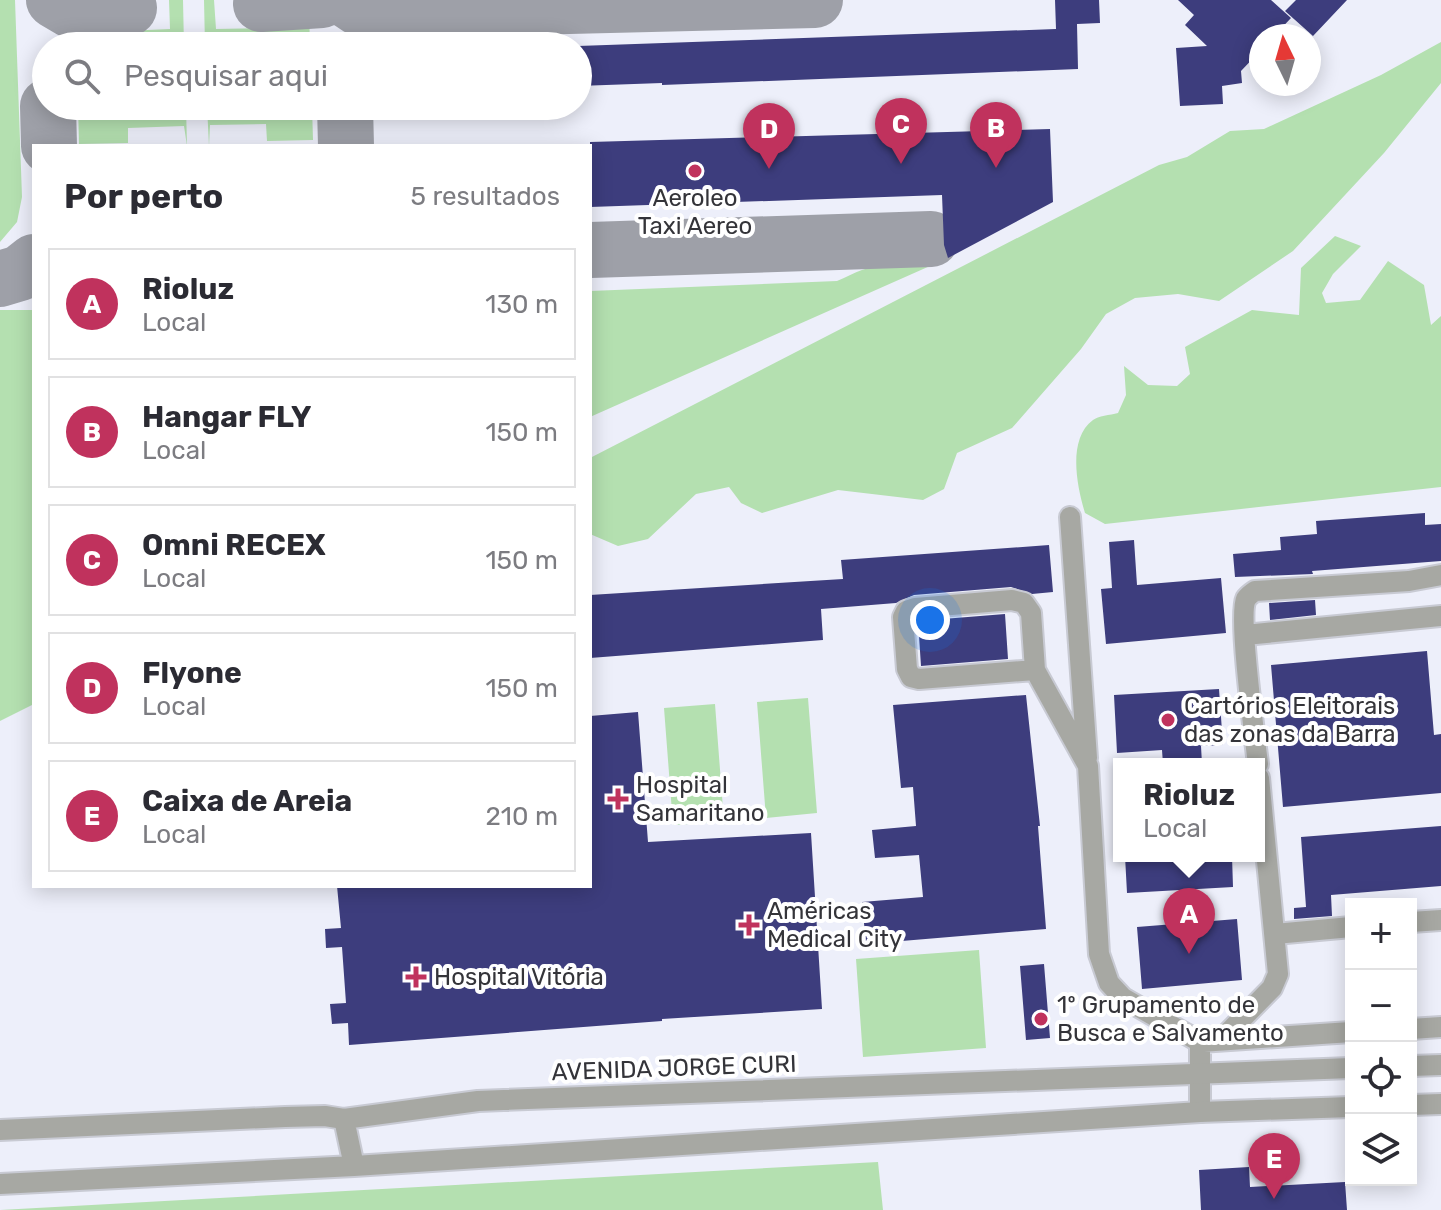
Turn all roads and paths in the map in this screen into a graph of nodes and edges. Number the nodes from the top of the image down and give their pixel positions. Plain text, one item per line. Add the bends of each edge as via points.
1 (1070, 517) dead end
2 (1441, 575) edge
3 (1441, 616) edge
4 (1245, 635) junction
5 (1035, 670) junction
6 (1257, 758) edge
7 (1088, 766) junction
8 (1265, 836) edge
9 (1441, 920) edge
10 (1417, 922) edge
11 (1345, 928) edge
12 (1275, 934) junction
13 (1441, 1027) edge
14 (1417, 1029) edge
15 (1345, 1032) edge
16 (1221, 1040) junction
17 (1200, 1042) junction
18 (1441, 1065) edge
19 (1417, 1066) edge
20 (1345, 1068) edge
21 (1201, 1073) junction
22 (1441, 1104) edge
23 (1417, 1105) edge
24 (1345, 1107) edge
25 (1200, 1112) junction
26 (344, 1119) junction
27 (0, 1130) edge
28 (354, 1166) junction
29 (0, 1184) edge

1 - 7 street
2 - 4 street via 1255,591 1243,609
3 - 4 street
4 - 6 street
5 - 5 street via 911,677 903,617 915,608 1024,603 1031,613
5 - 7 street
7 - 17 street via 1099,954 1109,983 1123,998
8 - 12 street
9 - 10 street
11 - 12 street
12 - 16 street via 1278,974 1272,988
13 - 14 street
15 - 16 street
16 - 17 street
17 - 21 street
18 - 19 street
20 - 21 street, AVENIDA JORGE CURI
21 - 25 street
21 - 26 street, AVENIDA JORGE CURI via 478,1101
22 - 23 street
24 - 25 street
25 - 28 street
26 - 27 street, AVENIDA JORGE CURI
26 - 28 street
28 - 29 street

